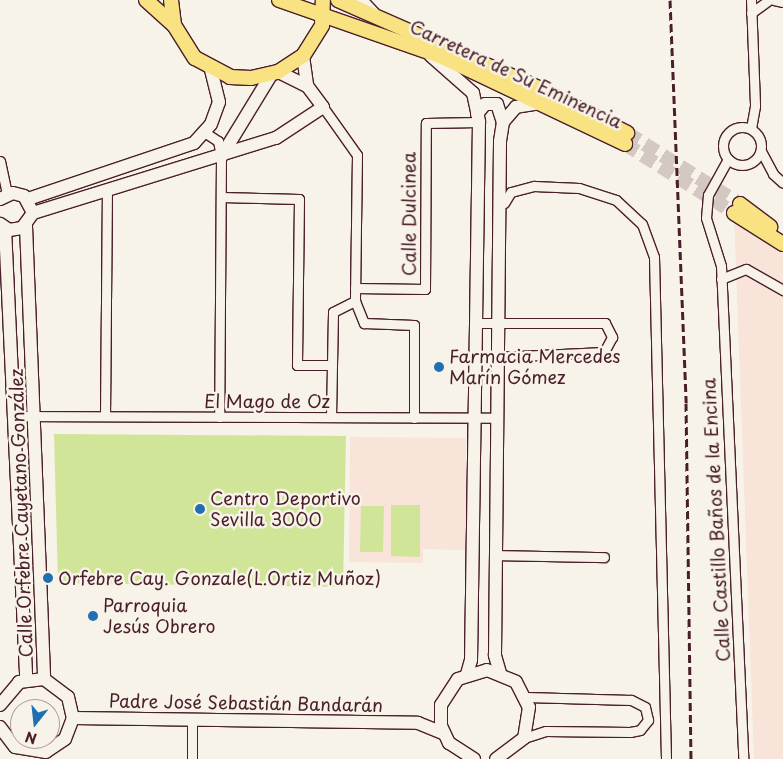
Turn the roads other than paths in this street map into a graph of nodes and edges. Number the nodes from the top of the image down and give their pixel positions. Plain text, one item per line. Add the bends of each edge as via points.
1 (146, 0) edge
2 (171, 0) edge
3 (278, 0) edge
4 (338, 0) edge
5 (361, 0) edge
6 (751, 0) edge
7 (769, 0) edge
8 (774, 0) edge
9 (783, 2) edge
10 (323, 6) edge
11 (751, 13) junction
12 (376, 16) junction
13 (174, 25) junction
14 (419, 48) junction
15 (303, 56) junction
16 (211, 69) junction
17 (274, 74) junction
18 (307, 86) junction
19 (540, 103) junction
20 (323, 107) junction
21 (478, 118) junction
22 (503, 122) junction
23 (751, 129) junction
24 (204, 132) junction
25 (761, 151) junction
26 (221, 157) junction
27 (728, 159) junction
28 (0, 161) edge
29 (783, 183) edge
30 (107, 189) junction
31 (4, 196) edge
32 (221, 198) junction
33 (28, 199) junction
34 (504, 203) dead end
35 (33, 213) junction
36 (2, 226) edge
37 (26, 226) junction
38 (783, 236) edge
39 (783, 244) edge
40 (721, 279) junction
41 (355, 288) junction
42 (783, 290) edge
43 (355, 301) junction
44 (476, 323) junction
45 (497, 323) junction
46 (497, 356) junction
47 (332, 366) junction
48 (13, 416) junction
49 (36, 416) junction
50 (105, 416) junction
51 (219, 417) junction
52 (331, 417) junction
53 (414, 418) junction
54 (474, 418) junction
55 (497, 418) junction
56 (496, 555) junction
57 (604, 557) dead end
58 (500, 673) junction
59 (467, 674) junction
60 (26, 680) junction
61 (44, 680) junction
62 (4, 692) edge
63 (526, 697) junction
64 (0, 705) edge
65 (441, 705) junction
66 (73, 718) junction
67 (192, 720) junction
68 (418, 723) junction
69 (0, 727) edge
70 (443, 733) junction
71 (524, 738) junction
72 (46, 755) edge
73 (26, 756) edge
74 (192, 759) edge
75 (471, 759) edge
76 (497, 759) edge
77 (666, 759) edge
78 (743, 759) edge

1 - 13 main road
2 - 13 main road
3 - 10 main road, Carretera de Su Eminencia
4 - 12 main road, Carretera de Su Eminencia
5 - 12 street
6 - 11 street
7 - 11 street
8 - 9 street
10 - 14 main road, Carretera de Su Eminencia
10 - 15 main road via 322,25
11 - 23 street via 755,106
12 - 19 main road, Carretera de Su Eminencia via 626,139
13 - 16 main road via 195,58
14 - 19 main road, Carretera de Su Eminencia
14 - 21 street via 473,92
15 - 17 main road
15 - 18 street
16 - 17 main road via 230,76
16 - 24 street via 219,102
17 - 18 street
17 - 26 street
18 - 20 street
19 - 22 street via 516,107
20 - 26 street via 276,138
20 - 41 street via 356,155
21 - 22 street via 485,104 497,104
21 - 41 street, Calle Dulcinea via 426,123 425,289
21 - 44 street
22 - 45 street
23 - 25 street via 760,138
23 - 27 street via 739,127 728,133 723,145
24 - 26 street via 218,141
24 - 33 street via 194,143 158,158
25 - 27 street via 749,164
25 - 29 street via 773,174
26 - 30 street
26 - 32 street
27 - 40 street, Calle Castillo Baños de la Encina via 708,195 707,210
28 - 31 street
30 - 35 street
30 - 50 street
31 - 33 street
32 - 47 street via 299,199 297,364
32 - 51 street
33 - 35 street
34 - 77 street via 511,192 534,186 579,188 616,200 642,224 654,257
35 - 37 street
36 - 37 street
36 - 48 street, Calle Orfebre Cayetano González
37 - 49 street, Calle Orfebre Cayetano González
38 - 39 main road via 737,209
40 - 42 street via 746,270
40 - 78 street, Calle Castillo Baños de la Encina
41 - 43 street
43 - 47 street via 333,312
43 - 53 street via 364,323 414,325
44 - 45 street
44 - 54 street
45 - 46 street
45 - 46 street via 605,323 612,336 604,352
46 - 55 street
47 - 52 street
48 - 49 street, El Mago de Oz
48 - 60 street, Calle Orfebre Cayetano González
49 - 50 street, El Mago de Oz
49 - 61 street, Calle Orfebre Cayetano González
50 - 51 street, El Mago de Oz
51 - 52 street, El Mago de Oz
52 - 53 street, El Mago de Oz
53 - 54 street, El Mago de Oz
54 - 55 street, El Mago de Oz
54 - 59 street via 471,660
55 - 56 street
56 - 57 street
56 - 58 street via 495,654
58 - 59 street
58 - 63 street via 516,682
59 - 65 street via 450,686
60 - 61 street
60 - 62 street
61 - 66 street via 68,696
62 - 64 street
63 - 71 street via 530,718
63 - 71 street via 631,700 645,707 648,720 640,730 630,732 546,731
65 - 68 street
65 - 70 street
66 - 67 street, Padre José Sebastián Bandarán
66 - 72 street via 65,739
67 - 68 street, Padre José Sebastián Bandarán
67 - 74 street
68 - 70 street, Padre José Sebastián Bandarán
69 - 73 street via 10,742
70 - 75 street
71 - 76 street
72 - 73 street

